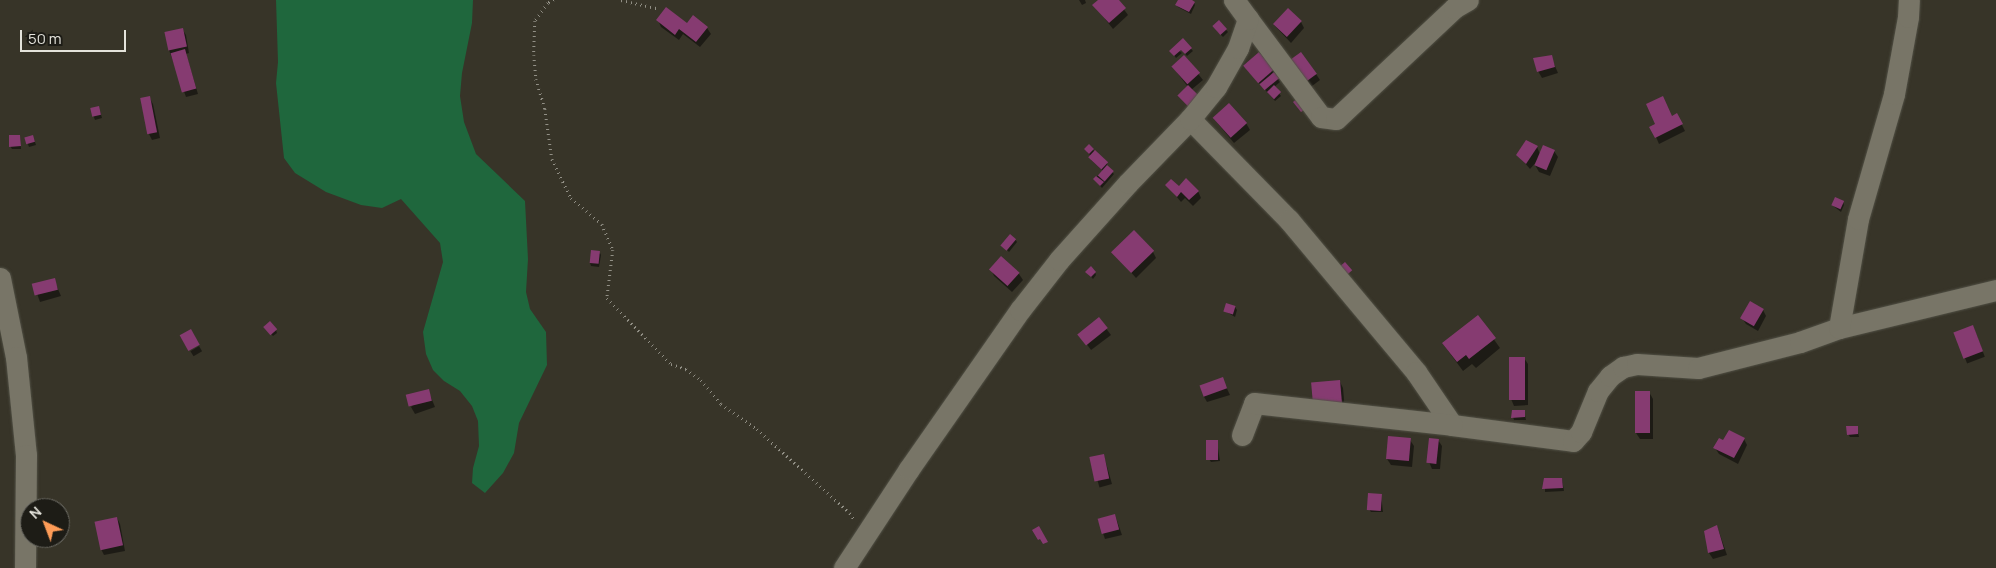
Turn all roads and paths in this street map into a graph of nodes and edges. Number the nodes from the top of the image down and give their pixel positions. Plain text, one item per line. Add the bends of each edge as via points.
1 (554, 0) edge
2 (621, 0) edge
3 (1234, 0) edge
4 (1468, 0) edge
5 (1909, 0) edge
6 (657, 8) dead end
7 (1248, 19) junction
8 (1190, 119) junction
9 (0, 278) edge
10 (1996, 290) edge
11 (1839, 328) junction
12 (1452, 425) junction
13 (1242, 435) dead end
14 (854, 525) dead end
15 (25, 568) edge
16 (844, 568) edge

1 - 14 path via 548,3 535,22 536,79 546,109 552,159 571,198 602,224 614,250 607,298 671,364 686,369 701,380 721,404 757,429 850,512
2 - 6 path
3 - 7 street
4 - 7 street via 1454,8 1336,119 1321,117
5 - 11 street via 1894,94 1858,219
7 - 8 street via 1238,48 1216,87
8 - 12 street via 1289,220 1416,372
8 - 16 street via 1128,183 1020,310
9 - 15 street via 16,357 26,455
10 - 11 street
11 - 12 street via 1800,342 1698,368 1637,364 1623,367 1610,376 1598,391 1581,432 1573,441
12 - 13 street via 1254,403

